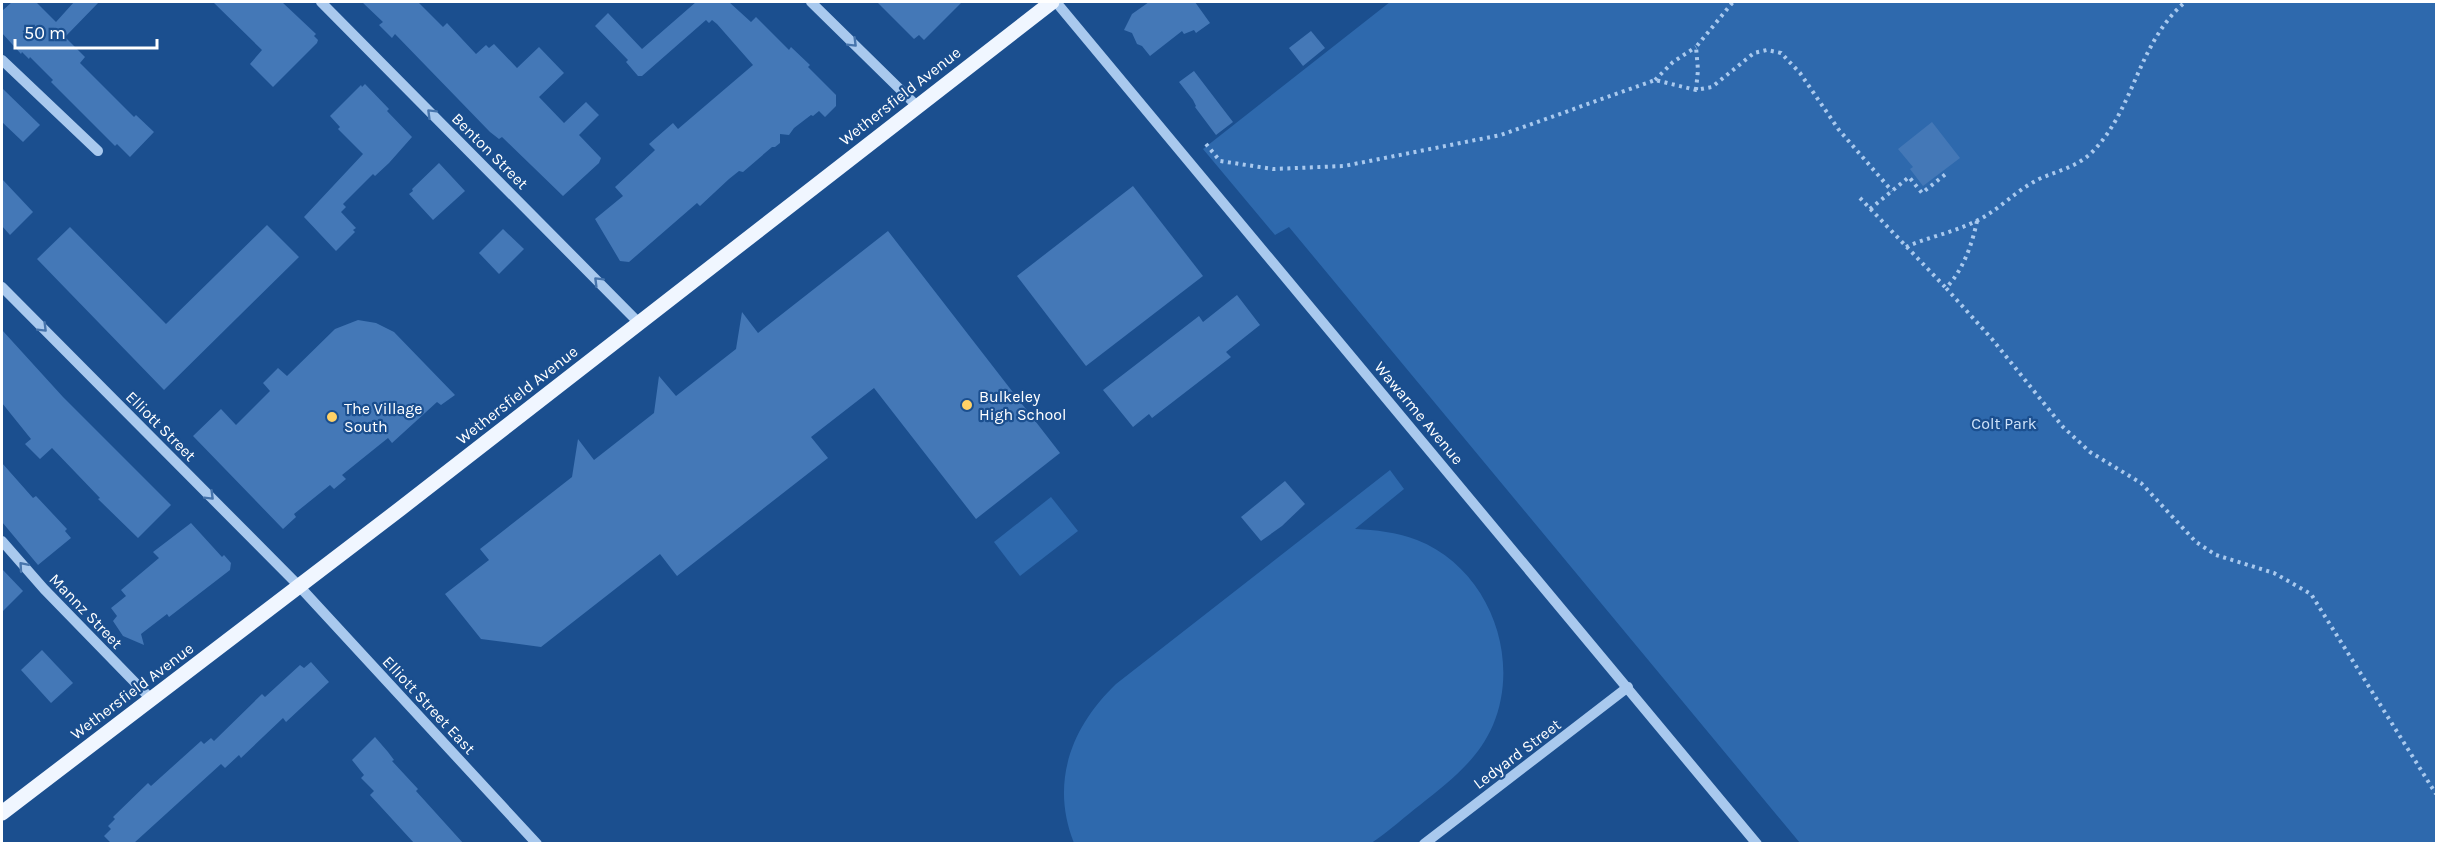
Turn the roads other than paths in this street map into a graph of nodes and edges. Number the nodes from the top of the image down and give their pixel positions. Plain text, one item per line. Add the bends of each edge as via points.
1 (321, 2) edge
2 (811, 2) edge
3 (1052, 2) edge
4 (1056, 2) edge
5 (2, 60) edge
6 (917, 106) junction
7 (98, 151) dead end
8 (2, 287) edge
9 (639, 323) junction
10 (2, 540) edge
11 (299, 586) junction
12 (1628, 687) junction
13 (151, 699) junction
14 (2, 813) edge
15 (537, 843) edge
16 (1424, 843) edge
17 (1757, 843) edge

9 -> 1 street, Benton Street
2 -> 6 street
3 - 6 main road, Wethersfield Avenue
4 - 12 street, Wawarme Avenue
5 - 7 street
6 - 9 main road, Wethersfield Avenue
8 -> 11 street, Elliott Street
9 - 11 main road, Wethersfield Avenue
13 -> 10 street, Mannz Street
11 - 13 main road, Wethersfield Avenue
11 - 15 street, Elliott Street East
12 - 16 street, Ledyard Street
12 - 17 street, Wawarme Avenue
13 - 14 main road, Wethersfield Avenue

